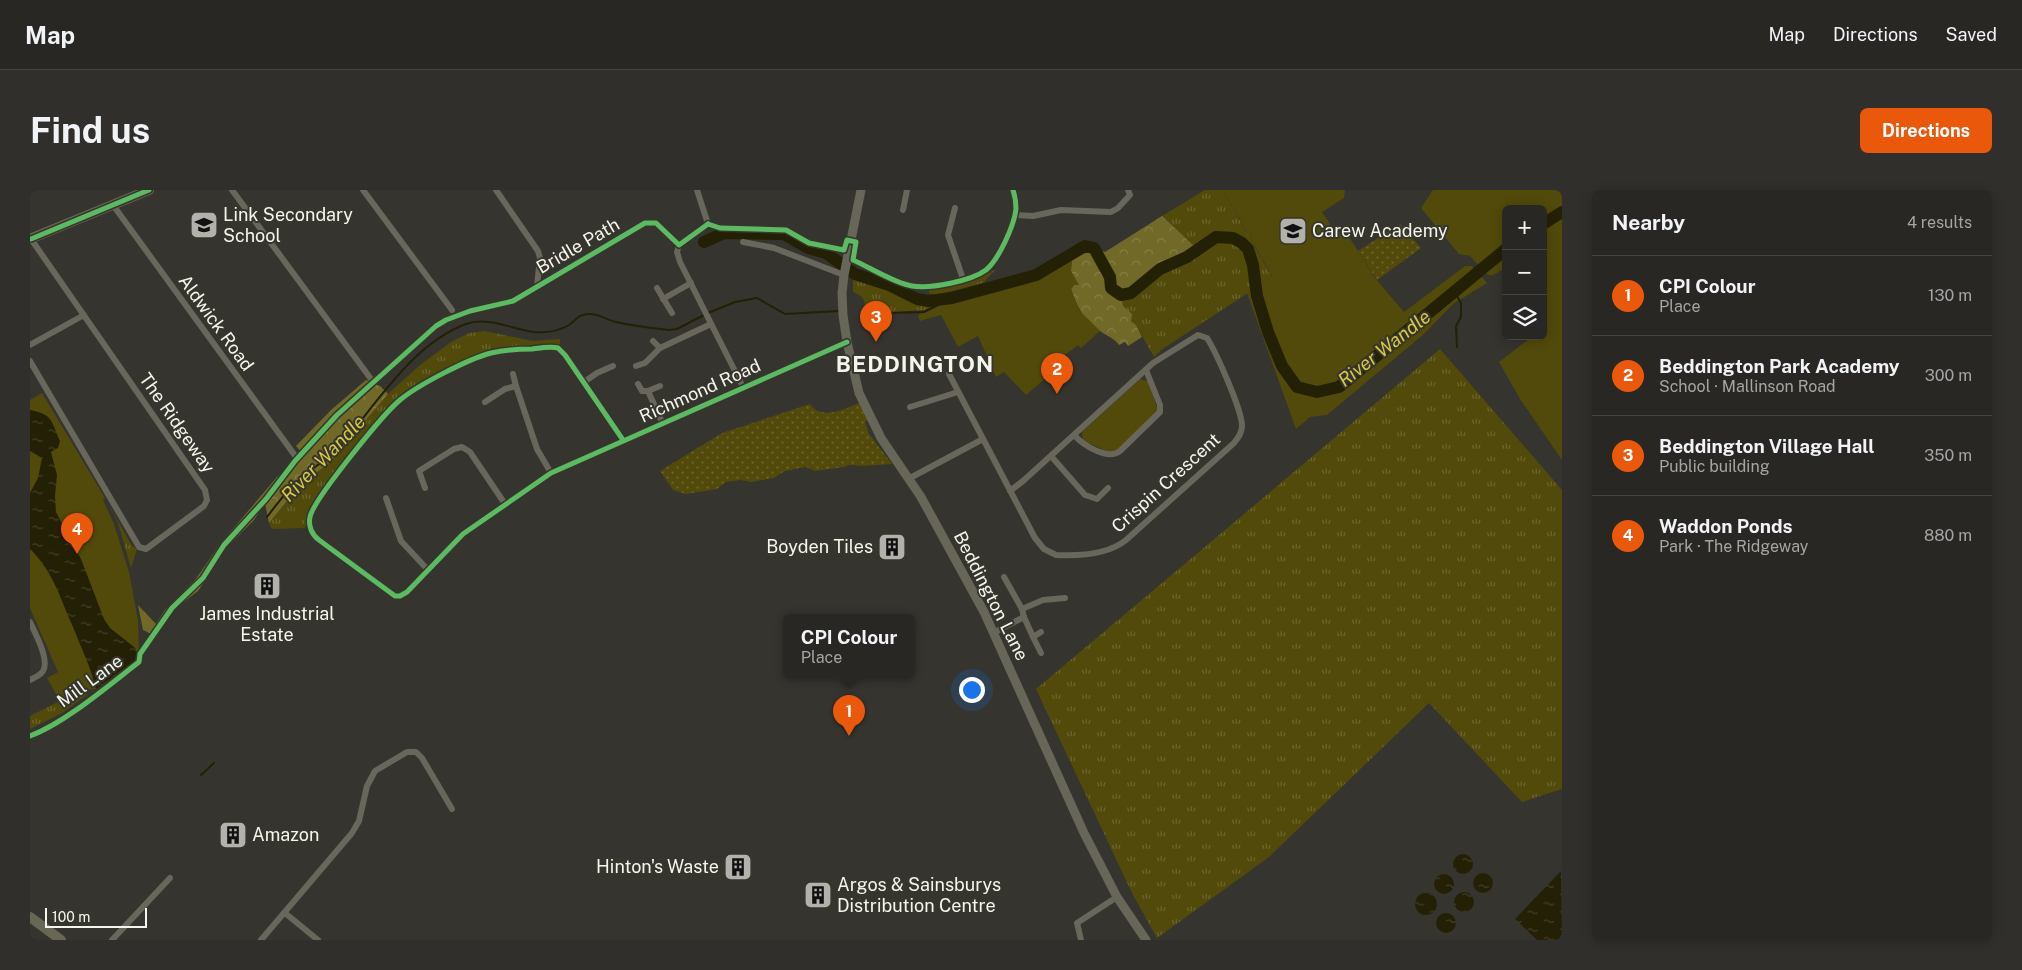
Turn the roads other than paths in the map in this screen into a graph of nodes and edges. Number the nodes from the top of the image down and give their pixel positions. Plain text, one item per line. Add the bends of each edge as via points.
1 (149, 190) edge
2 (232, 190) edge
3 (363, 190) edge
4 (496, 190) edge
5 (698, 190) edge
6 (861, 190) edge
7 (907, 190) edge
8 (1013, 190) edge
9 (1128, 190) edge
10 (113, 205) junction
11 (954, 208) dead end
12 (903, 210) dead end
13 (1015, 215) junction
14 (30, 239) edge
15 (743, 242) dead end
16 (679, 245) junction
17 (847, 258) junction
18 (844, 275) junction
19 (963, 279) junction
20 (691, 283) junction
21 (536, 286) junction
22 (657, 288) dead end
23 (663, 299) junction
24 (513, 301) dead end
25 (452, 310) dead end
26 (672, 313) dead end
27 (84, 315) junction
28 (710, 321) junction
29 (653, 341) dead end
30 (847, 342) junction
31 (30, 345) edge
32 (660, 348) junction
33 (30, 361) edge
34 (613, 366) dead end
35 (636, 366) dead end
36 (1146, 370) junction
37 (513, 374) dead end
38 (949, 374) dead end
39 (371, 379) dead end
40 (584, 382) junction
41 (638, 384) dead end
42 (516, 386) junction
43 (660, 386) dead end
44 (743, 387) junction
45 (648, 391) junction
46 (958, 392) junction
47 (485, 402) dead end
48 (910, 407) dead end
49 (662, 422) junction
50 (1074, 435) junction
51 (982, 439) junction
52 (623, 440) junction
53 (1051, 456) junction
54 (296, 457) dead end
55 (551, 473) junction
56 (910, 478) junction
57 (425, 488) dead end
58 (1108, 488) dead end
59 (1010, 491) junction
60 (386, 498) dead end
61 (505, 504) junction
62 (428, 570) junction
63 (1004, 577) dead end
64 (1065, 598) dead end
65 (1022, 609) junction
66 (1024, 617) junction
67 (30, 622) edge
68 (995, 632) junction
69 (1041, 632) dead end
70 (1032, 637) junction
71 (1042, 653) dead end
72 (139, 662) dead end
73 (30, 680) edge
74 (30, 736) edge
75 (452, 809) dead end
76 (170, 878) dead end
77 (1117, 898) junction
78 (284, 913) junction
79 (30, 917) edge
80 (60, 940) edge
81 (112, 940) edge
82 (261, 940) edge
83 (318, 940) edge
84 (1081, 940) edge
85 (1146, 940) edge

1 - 10 highway
2 - 39 street
3 - 25 street
4 - 21 street via 538,251
5 - 16 street via 708,224
6 - 17 main road, Beddington Lane
7 - 12 street
8 - 13 street
9 - 13 street via 1130,195 1111,212 1061,210 1033,216
10 - 14 highway
10 - 54 street, Aldwick Road
11 - 19 street via 948,235
13 - 19 street via 993,263 980,273
14 - 27 street, The Ridgeway
15 - 18 street via 774,248
16 - 20 street via 678,256
16 - 21 street, Bridle Path via 658,225 644,223
17 - 18 main road, Beddington Lane
17 - 19 street via 910,286 934,286
18 - 30 main road, Beddington Lane via 842,304
20 - 23 street
20 - 28 street
21 - 24 street, Bridle Path
22 - 23 street
23 - 26 street
27 - 31 street
27 - 33 street, The Ridgeway via 205,490 207,500 204,506 146,548 138,548
28 - 32 street
28 - 44 street
29 - 32 street
30 - 44 street, Richmond Road
30 - 56 main road, Beddington Lane via 863,403 881,438
32 - 35 street
34 - 40 street
36 - 50 street
36 - 50 street via 1160,412 1127,445 1110,455
36 - 59 street, Crispin Crescent via 1161,356 1192,337 1202,335 1207,338 1236,406 1242,433 1120,545 1106,551 1049,553 1035,538
37 - 42 street
38 - 46 street, Crispin Crescent
40 - 52 street
40 - 62 street, Richmond Road via 557,347 501,351 480,357 416,388 380,420 317,501 310,516 310,525 315,537 395,596 407,592
41 - 45 street via 642,391
42 - 47 street
42 - 55 street via 537,450
43 - 45 street
44 - 49 street, Richmond Road
45 - 49 street
46 - 48 street
46 - 51 street, Crispin Crescent
49 - 52 street, Richmond Road
50 - 53 street
51 - 56 street
51 - 59 street, Crispin Crescent
52 - 55 street, Richmond Road
53 - 58 street via 1085,495 1096,499
53 - 59 street
55 - 61 street, Richmond Road
56 - 68 main road, Beddington Lane
57 - 61 street via 419,471 454,448 462,447 470,452
60 - 62 street via 402,541
61 - 62 street, Richmond Road via 463,534
63 - 65 street
64 - 65 street via 1043,600
65 - 66 street
66 - 68 street
66 - 70 street
67 - 73 street via 46,664 40,675
68 - 77 main road, Beddington Lane via 1072,808
69 - 70 street
70 - 71 street
72 - 74 street, Mill Lane via 44,730
75 - 78 street via 416,752 407,752 379,767 369,781 359,821 352,833
76 - 81 street
77 - 84 street via 1076,923
77 - 85 main road, Beddington Lane
78 - 82 street
78 - 83 street
79 - 80 highway

